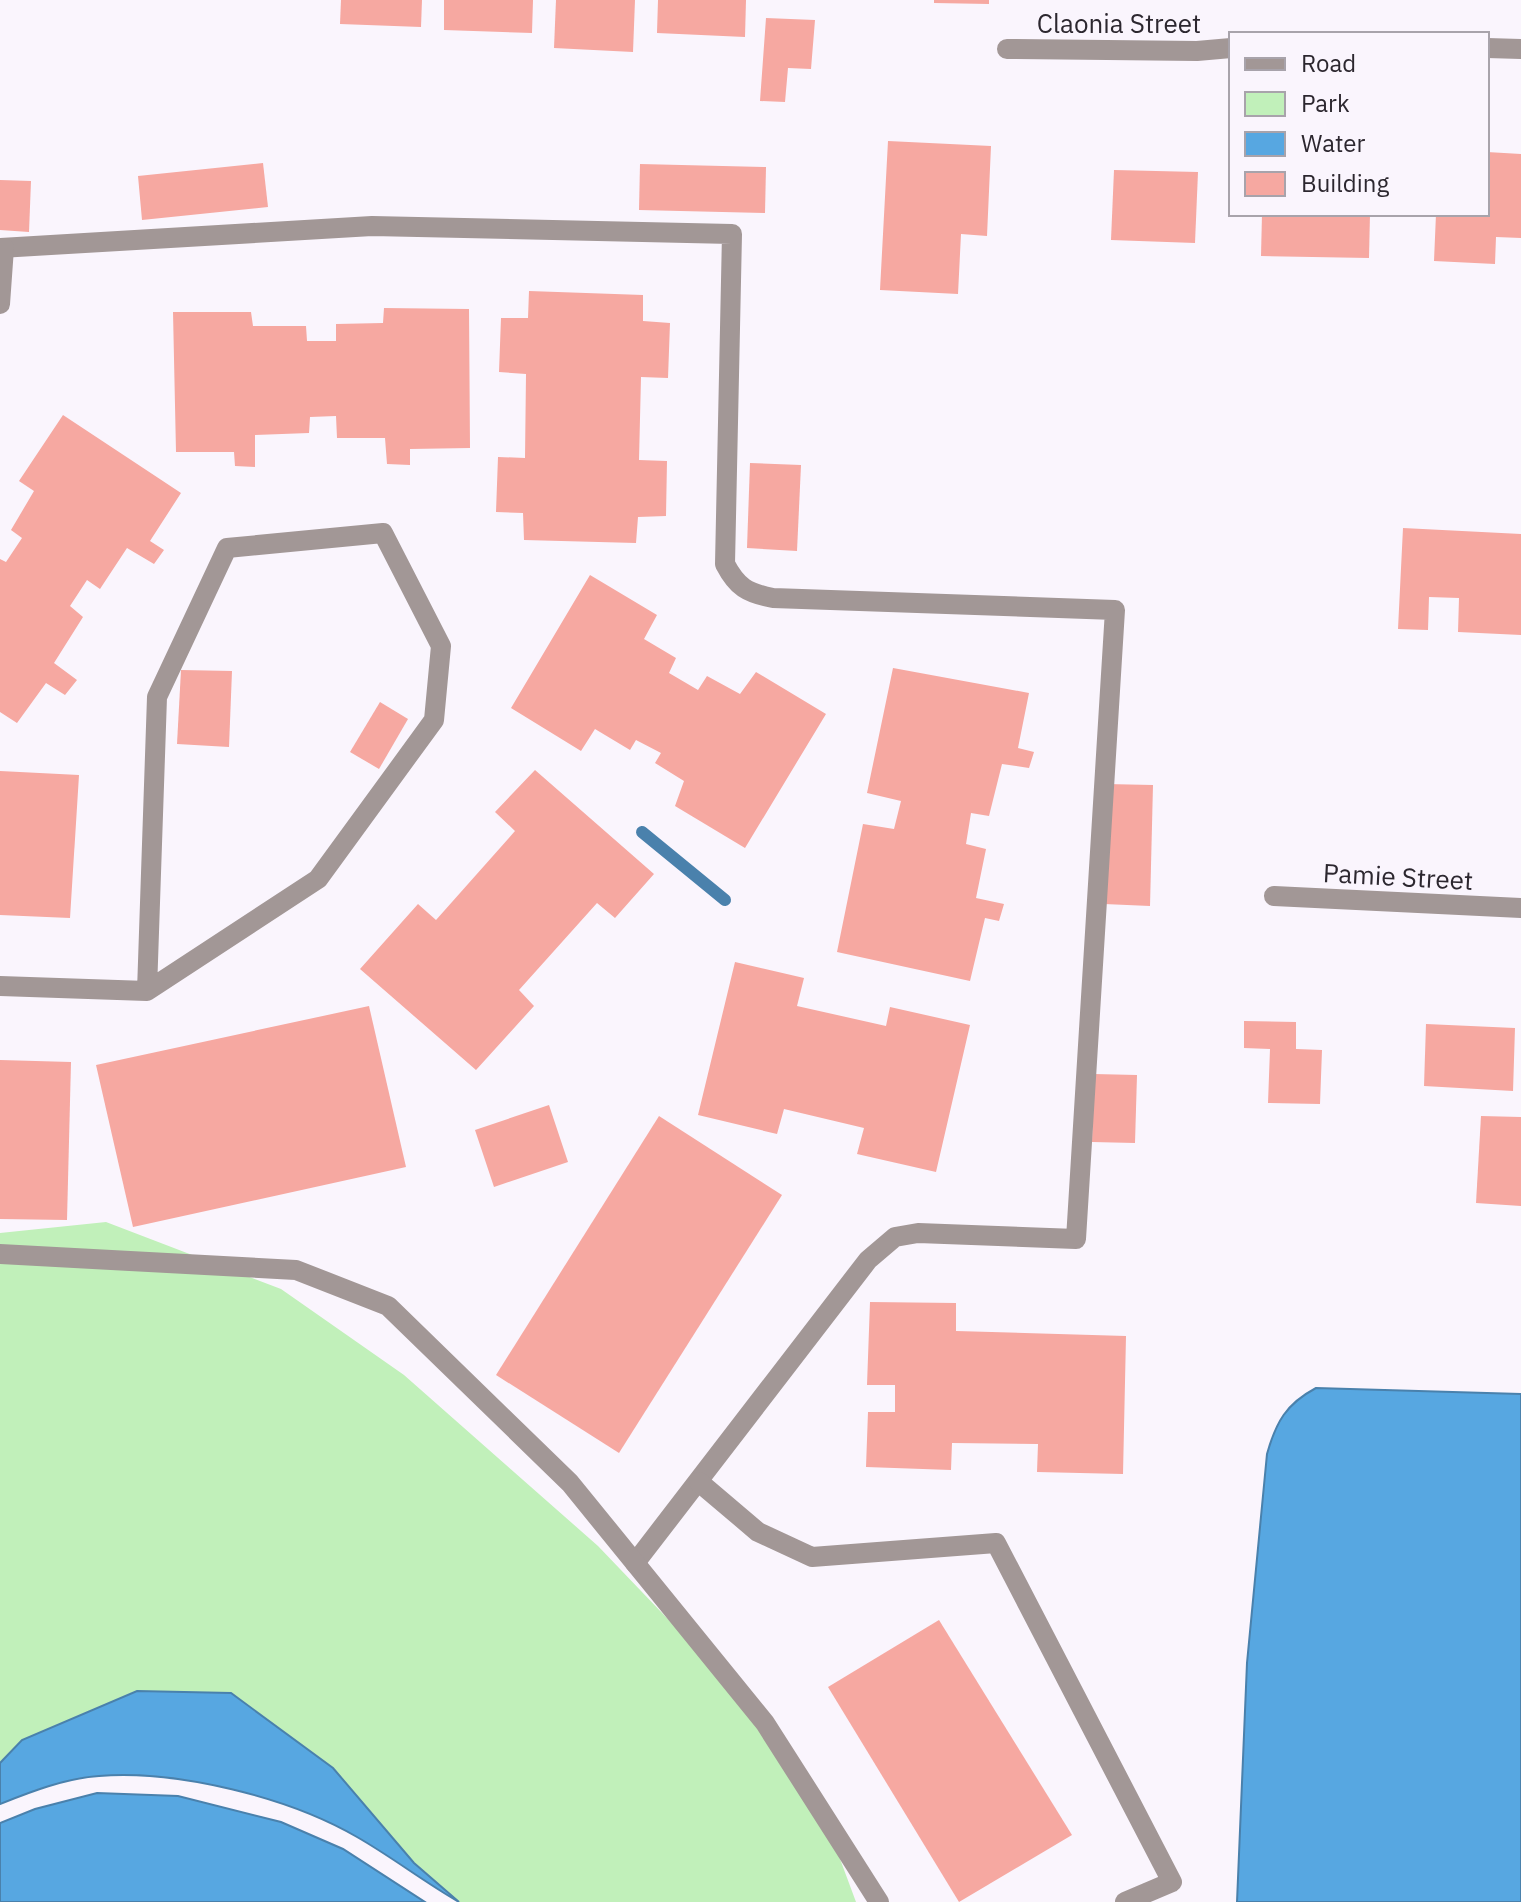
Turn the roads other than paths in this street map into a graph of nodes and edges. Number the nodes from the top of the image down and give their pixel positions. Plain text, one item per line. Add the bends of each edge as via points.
1 (1229, 48) edge
2 (1489, 48) edge
3 (1007, 49) dead end
4 (1521, 49) edge
5 (2, 248) edge
6 (0, 304) edge
7 (1274, 896) dead end
8 (1521, 908) edge
9 (0, 986) edge
10 (147, 991) junction
11 (0, 1254) edge
12 (699, 1482) junction
13 (635, 1563) junction
14 (879, 1902) edge
15 (1125, 1902) edge

1 - 3 street, Claonia Street
2 - 4 street
5 - 6 street
5 - 12 street via 372,226 732,234 725,564 736,584 751,594 773,598 1115,610 1076,1239 918,1233 895,1237 868,1260
7 - 8 street, Pamie Street
9 - 10 street
10 - 10 street via 318,879 434,720 441,646 383,533 227,548 157,697
11 - 13 street via 296,1270 388,1306 570,1483
12 - 13 street
12 - 15 street via 758,1532 812,1557 996,1543 1172,1882
13 - 14 street via 765,1723

